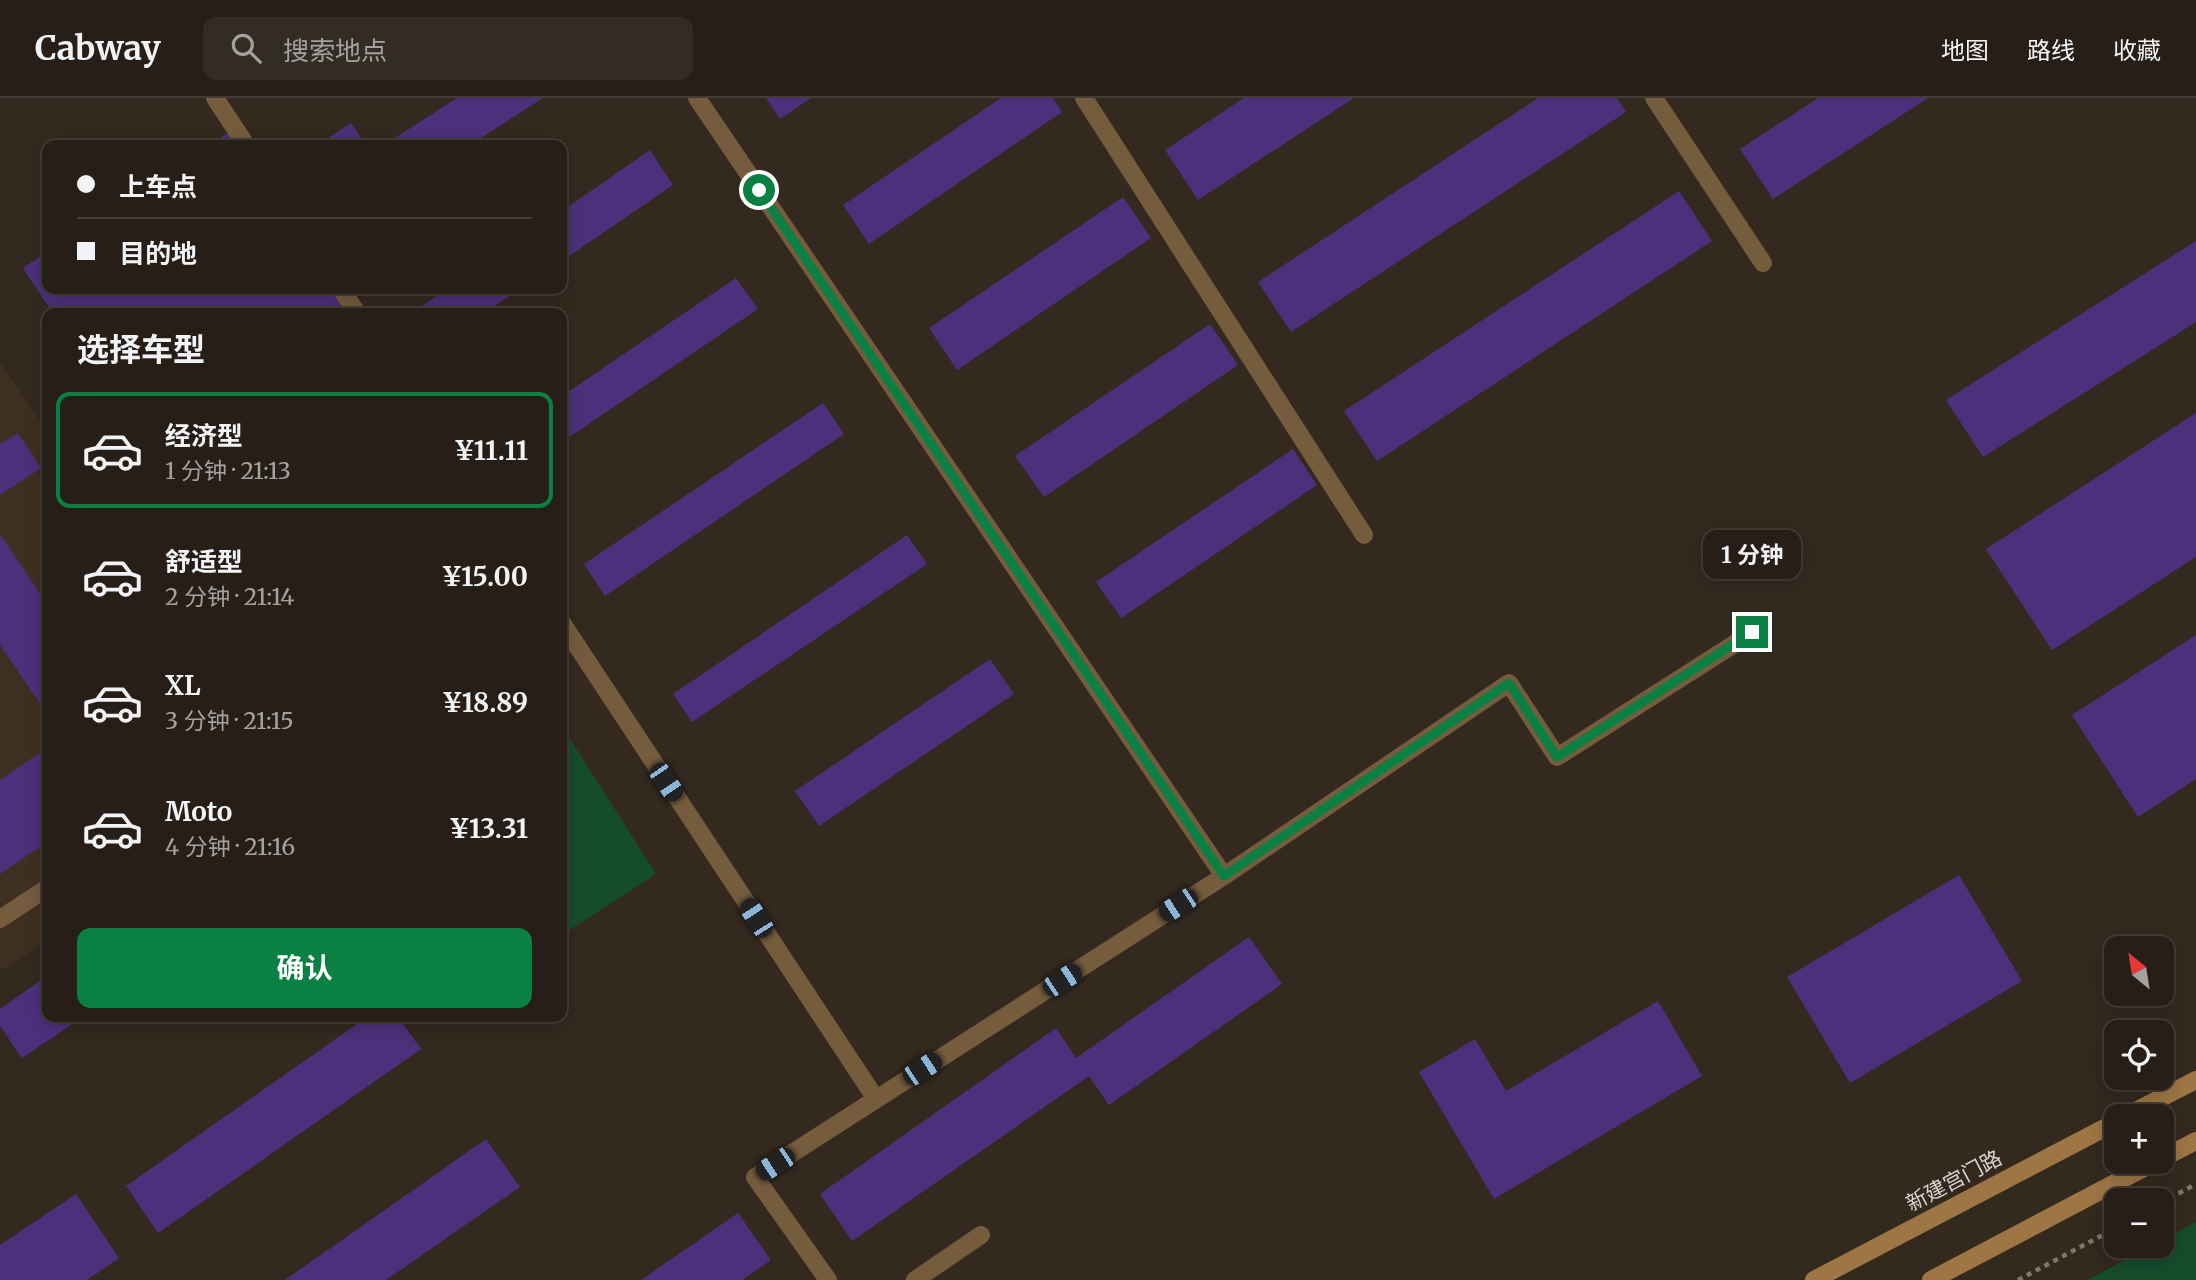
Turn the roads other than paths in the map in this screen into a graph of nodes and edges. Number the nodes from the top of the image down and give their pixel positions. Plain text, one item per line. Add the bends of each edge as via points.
1 (215, 98) edge
2 (697, 98) edge
3 (1084, 98) edge
4 (1654, 98) edge
5 (243, 140) edge
6 (1763, 263) dead end
7 (1364, 535) dead end
8 (567, 631) edge
9 (1752, 632) dead end
10 (1224, 876) junction
11 (42, 891) edge
12 (0, 919) edge
13 (2196, 1080) edge
14 (876, 1099) junction
15 (2149, 1104) edge
16 (2104, 1128) edge
17 (2196, 1141) edge
18 (2174, 1152) edge
19 (2132, 1174) edge
20 (981, 1235) dead end
21 (828, 1280) edge
22 (915, 1280) edge
23 (1814, 1280) edge
24 (1931, 1280) edge

1 - 5 street
2 - 10 street
3 - 7 street
4 - 6 street
8 - 14 street
9 - 10 street via 1557,757 1509,683
10 - 14 street
11 - 12 street
13 - 15 street
14 - 21 street via 755,1177
16 - 23 street, 新建宫门路
17 - 18 street
19 - 24 street
20 - 22 street

